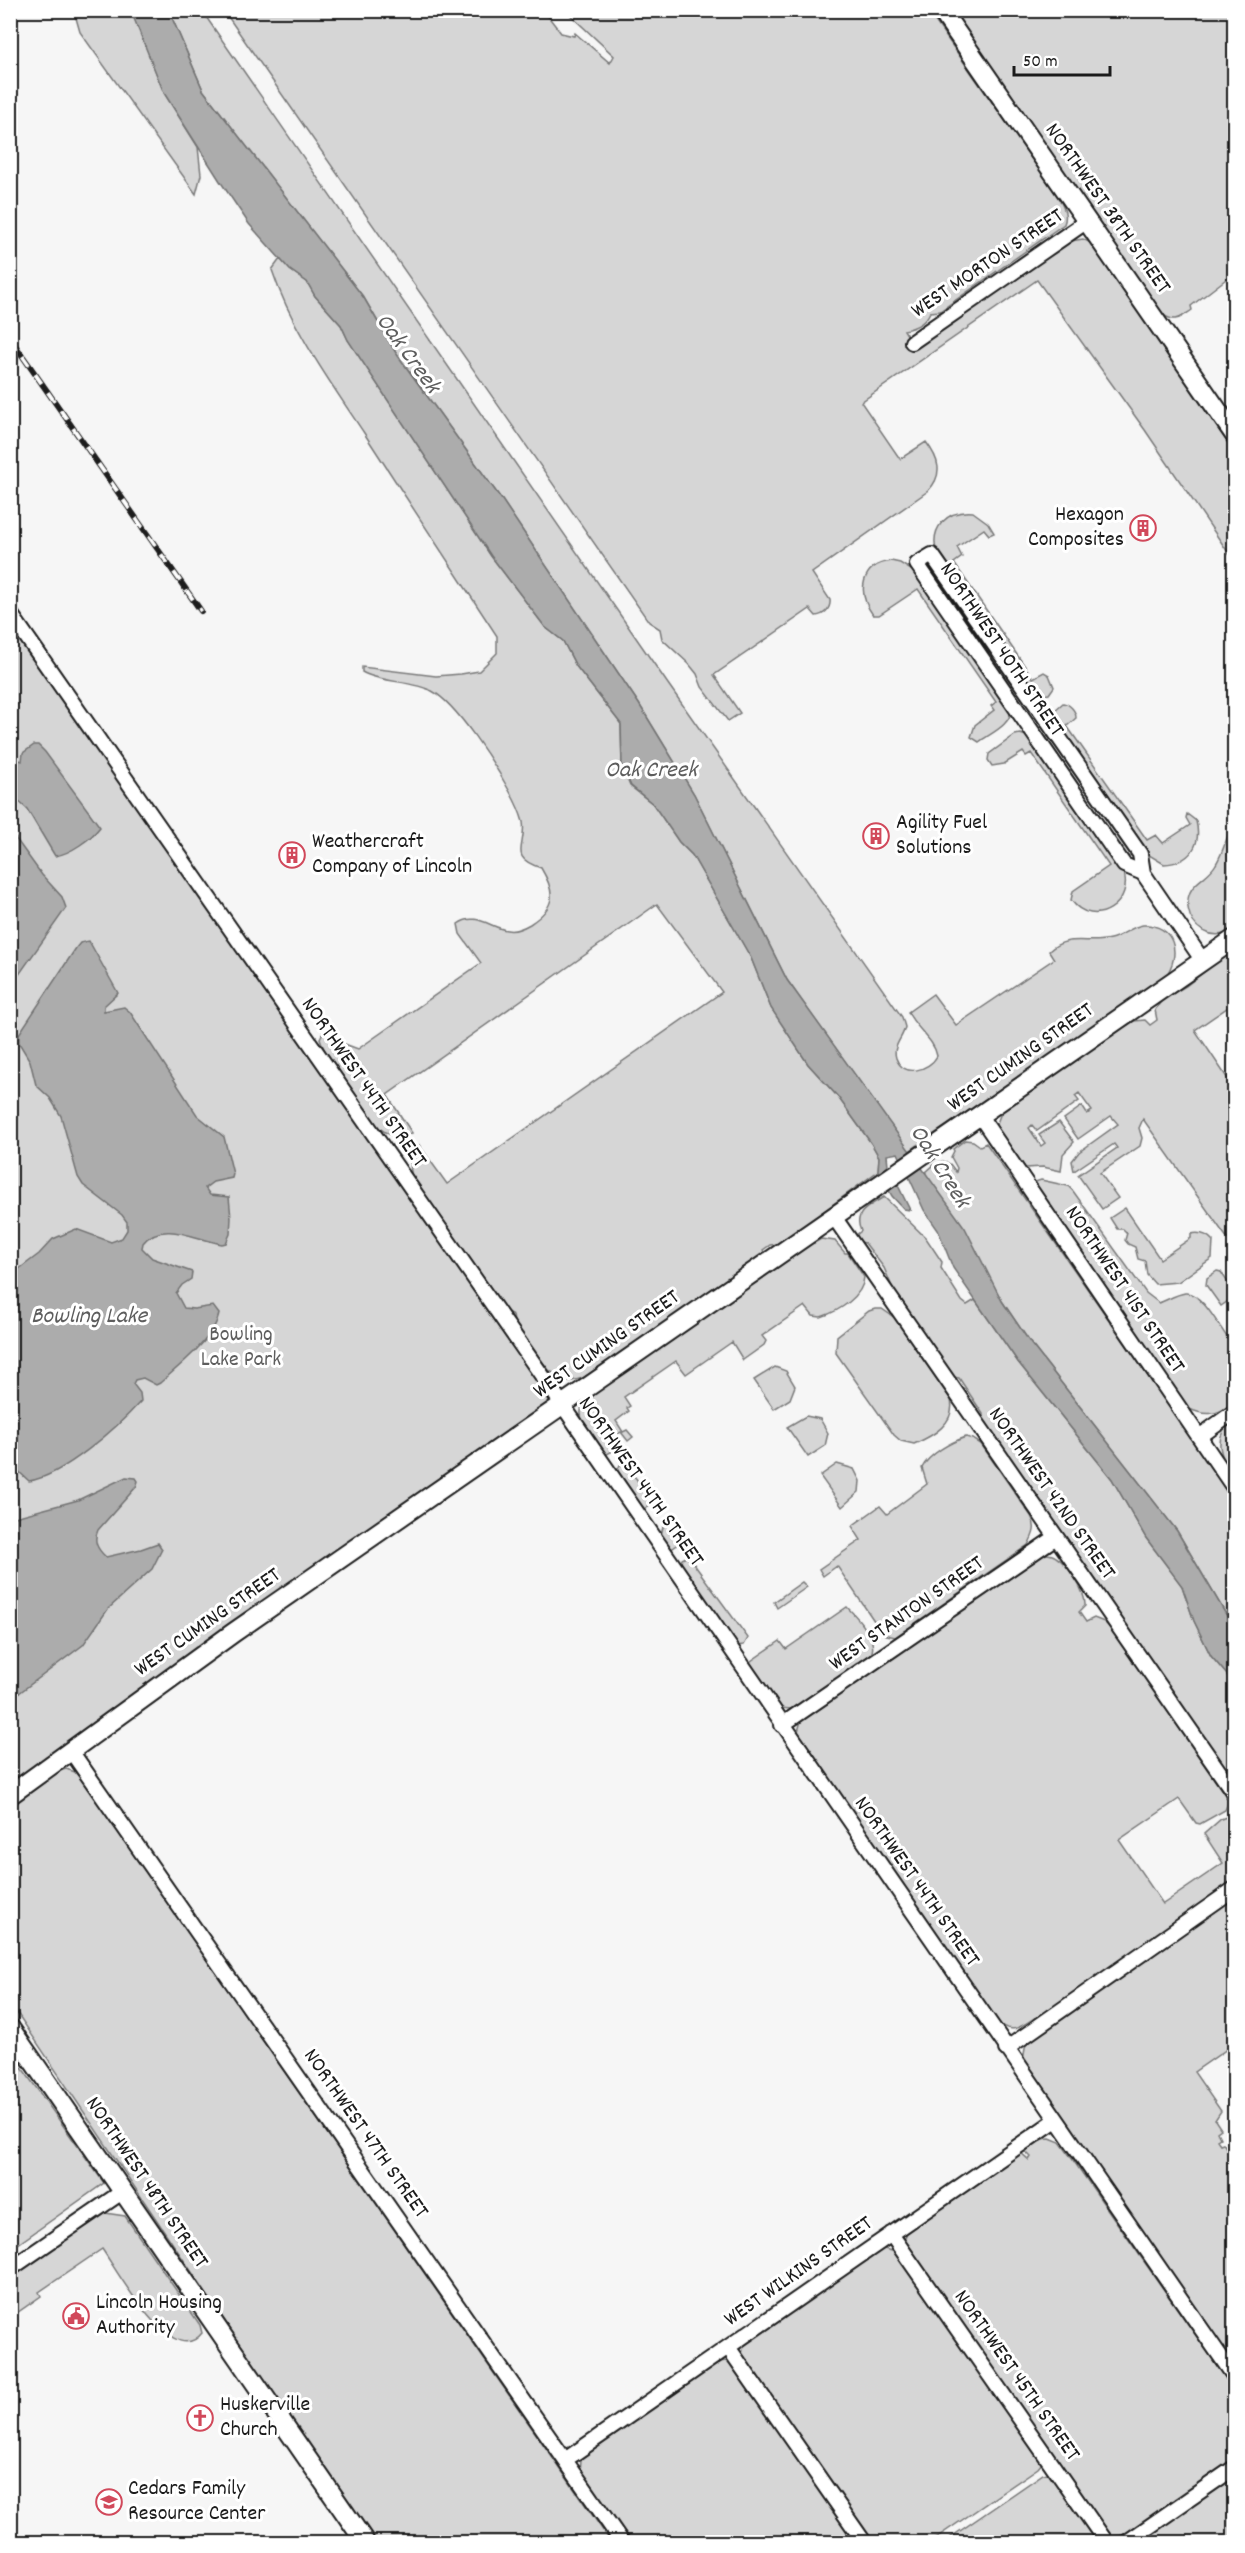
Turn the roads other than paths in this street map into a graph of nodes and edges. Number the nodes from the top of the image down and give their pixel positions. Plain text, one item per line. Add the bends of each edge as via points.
1 (941, 10) edge
2 (1087, 222) junction
3 (912, 342) dead end
4 (1234, 434) edge
5 (10, 613) edge
6 (1143, 873) junction
7 (1234, 939) edge
8 (1203, 961) junction
9 (980, 1116) junction
10 (834, 1217) junction
11 (562, 1406) junction
12 (1234, 1412) edge
13 (1199, 1437) junction
14 (1234, 1488) edge
15 (1056, 1537) junction
16 (782, 1725) junction
17 (71, 1751) junction
18 (1234, 1793) edge
19 (10, 1795) edge
20 (1234, 1889) edge
21 (10, 2028) edge
22 (1006, 2049) junction
23 (1056, 2120) junction
24 (122, 2192) junction
25 (891, 2234) junction
26 (10, 2269) edge
27 (728, 2347) junction
28 (1234, 2376) edge
29 (565, 2460) junction
30 (1234, 2468) edge
31 (365, 2542) edge
32 (622, 2542) edge
33 (864, 2542) edge
34 (1106, 2542) edge
35 (1127, 2542) edge

1 - 2 street, NORTHWEST 38TH STREET
2 - 3 street, WEST MORTON STREET
2 - 4 street, NORTHWEST 38TH STREET
5 - 11 street, NORTHWEST 44TH STREET
6 - 6 street, NORTHWEST 40TH STREET via 1140,854 932,555 917,564 1125,865
6 - 8 street, NORTHWEST 40TH STREET
7 - 8 street, WEST CUMING STREET
8 - 9 street, WEST CUMING STREET
9 - 10 street, WEST CUMING STREET
9 - 13 street, NORTHWEST 41ST STREET
10 - 11 street, WEST CUMING STREET
10 - 15 street, NORTHWEST 42ND STREET
11 - 16 street, NORTHWEST 44TH STREET
11 - 17 street, WEST CUMING STREET via 233,1633
12 - 13 street
13 - 14 street, NORTHWEST 41ST STREET
15 - 16 street, WEST STANTON STREET
15 - 18 street, NORTHWEST 42ND STREET
16 - 22 street, NORTHWEST 44TH STREET
17 - 19 street, WEST CUMING STREET
17 - 29 street, NORTHWEST 47TH STREET
20 - 22 street
21 - 24 street, NORTHWEST 48TH STREET
22 - 23 street, NORTHWEST 44TH STREET
23 - 25 street, WEST WILKINS STREET
23 - 28 street, NORTHWEST 44TH STREET
24 - 26 street
24 - 31 street, NORTHWEST 48TH STREET
25 - 27 street, WEST WILKINS STREET
25 - 34 street, NORTHWEST 45TH STREET
27 - 29 street, WEST WILKINS STREET
27 - 33 street
29 - 32 street, NORTHWEST 47TH STREET
30 - 35 street

